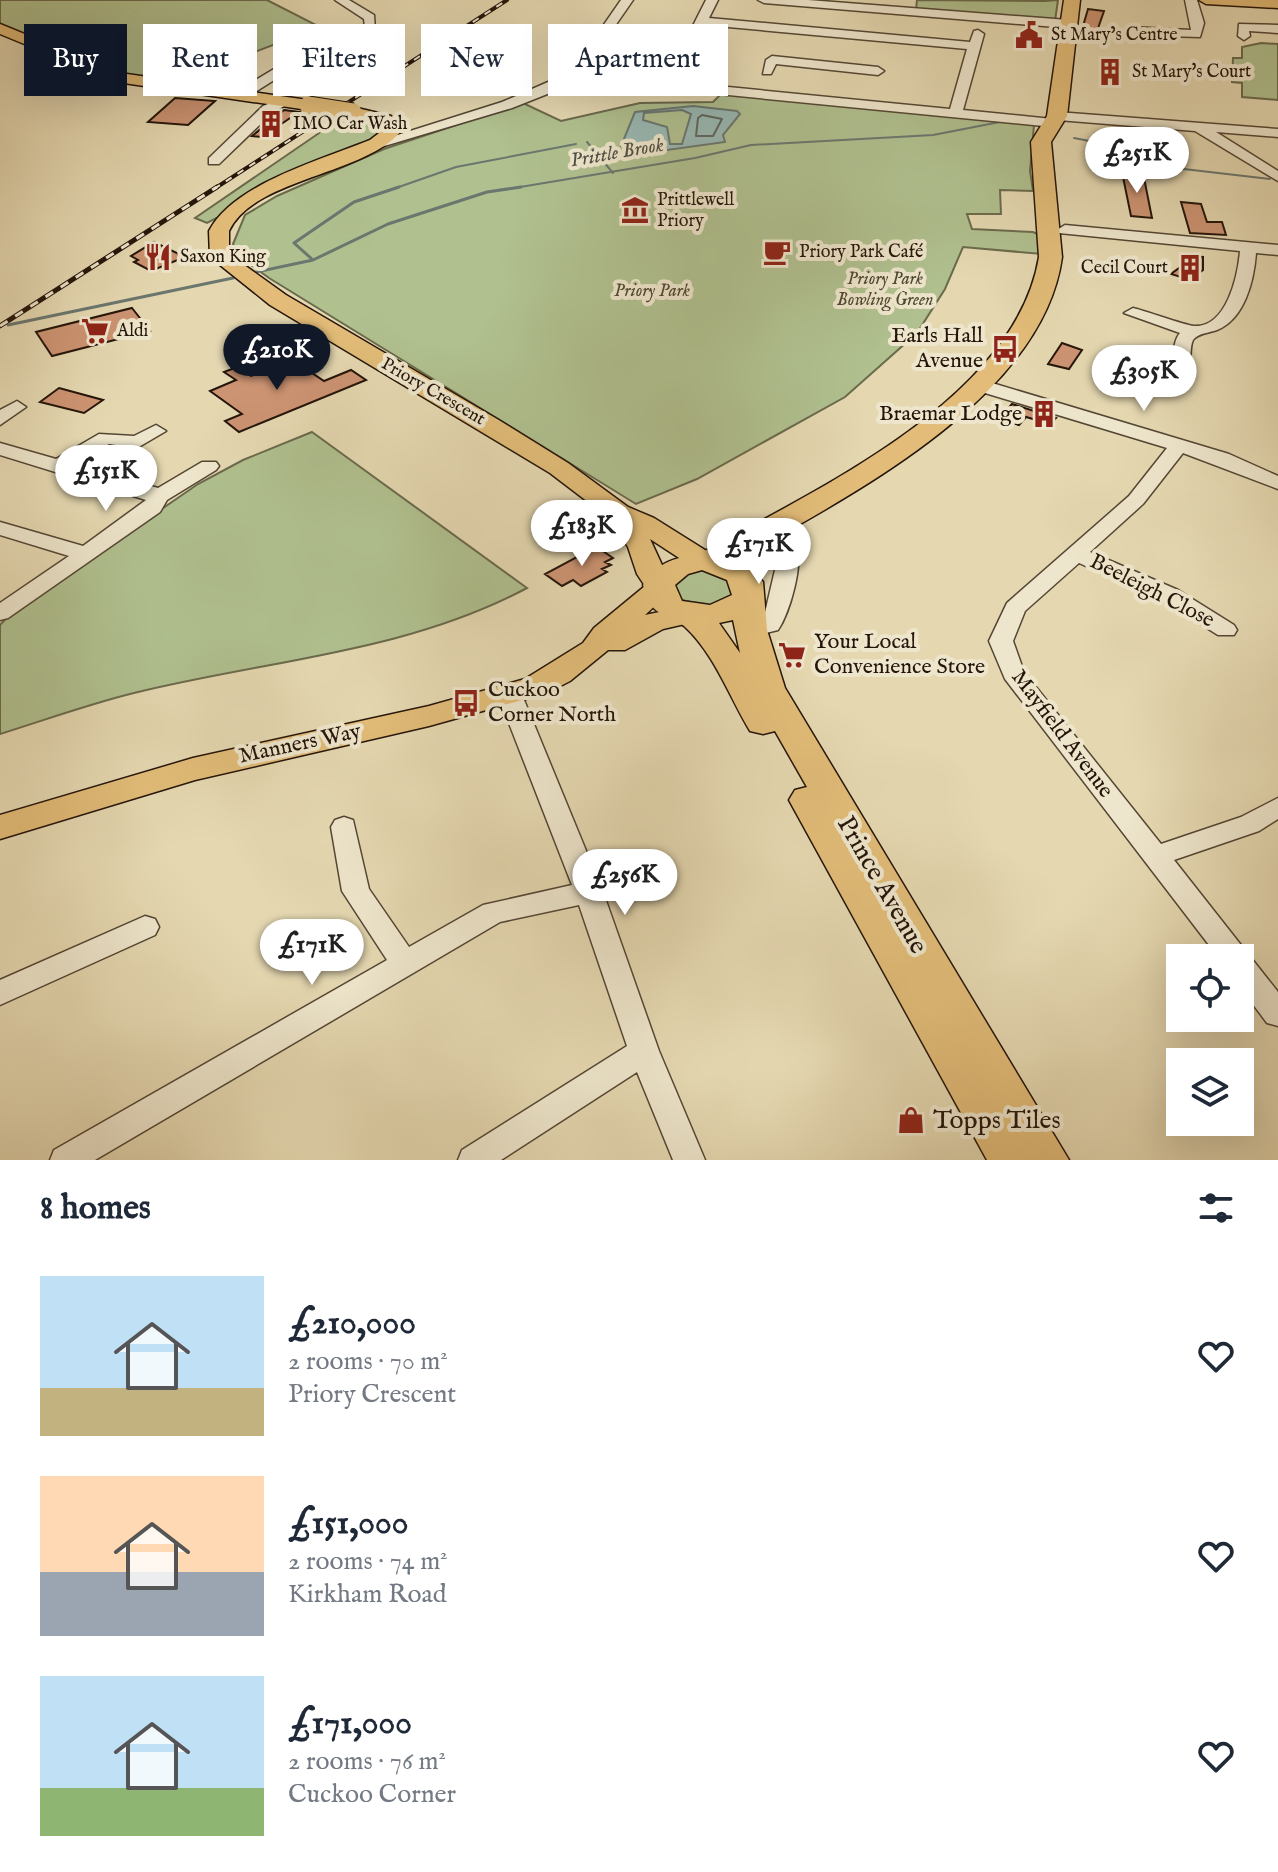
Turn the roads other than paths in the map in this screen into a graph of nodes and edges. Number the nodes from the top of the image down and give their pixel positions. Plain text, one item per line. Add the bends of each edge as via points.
1 (341, 0) edge
2 (627, 0) edge
3 (712, 0) edge
4 (764, 0) edge
5 (1072, 0) edge
6 (1191, 0) edge
7 (1206, 0) edge
8 (1278, 4) edge
9 (983, 18) junction
10 (704, 21) junction
11 (611, 24) edge
12 (702, 24) edge
13 (1068, 24) junction
14 (0, 29) edge
15 (1278, 29) edge
16 (1130, 31) dead end
17 (1244, 36) dead end
18 (0, 42) edge
19 (975, 46) junction
20 (772, 60) dead end
21 (831, 66) junction
22 (879, 71) dead end
23 (143, 80) edge
24 (257, 85) edge
25 (548, 88) edge
26 (728, 92) edge
27 (257, 95) edge
28 (819, 100) junction
29 (287, 101) junction
30 (268, 105) junction
31 (955, 113) junction
32 (477, 114) junction
33 (385, 120) junction
34 (1054, 121) junction
35 (1198, 127) junction
36 (1239, 132) junction
37 (1278, 133) edge
38 (376, 144) junction
39 (1278, 160) edge
40 (214, 161) dead end
41 (1278, 177) edge
42 (1065, 230) junction
43 (1248, 246) junction
44 (1278, 250) edge
45 (1133, 313) dead end
46 (1191, 332) junction
47 (1179, 371) dead end
48 (992, 389) junction
49 (17, 407) dead end
50 (0, 419) edge
51 (156, 431) dead end
52 (1178, 446) junction
53 (0, 449) edge
54 (58, 466) junction
55 (209, 466) dead end
56 (1278, 483) edge
57 (157, 497) junction
58 (619, 513) junction
59 (0, 528) edge
60 (780, 548) junction
61 (85, 554) junction
62 (1077, 554) junction
63 (708, 561) junction
64 (659, 587) junction
65 (748, 604) junction
66 (0, 613) edge
67 (690, 616) junction
68 (1226, 630) dead end
69 (593, 650) junction
70 (510, 695) junction
71 (1278, 807) edge
72 (0, 827) edge
73 (344, 827) dead end
74 (1156, 856) junction
75 (589, 892) junction
76 (145, 927) dead end
77 (1224, 944) edge
78 (405, 964) junction
79 (1254, 983) edge
80 (0, 993) edge
81 (1278, 1014) edge
82 (644, 1051) junction
83 (66, 1160) edge
84 (474, 1160) edge
85 (689, 1160) edge
86 (1012, 1160) edge
87 (1045, 1160) edge

1 - 24 street via 370,17 371,28
2 - 11 street
3 - 10 street
4 - 9 street
5 - 13 highway
6 - 16 street via 1196,34
7 - 8 main road
9 - 13 street
9 - 19 street
10 - 12 street
10 - 19 street
13 - 34 highway
14 - 23 main road via 117,77
15 - 17 street via 1243,27
18 - 30 main road via 103,83
19 - 31 street
20 - 21 street
21 - 22 street
21 - 28 street via 824,74 829,84
25 - 32 street, Priory Crescent
26 - 28 street, Priory Crescent
27 - 29 main road
28 - 31 street, Priory Crescent
29 - 30 main road
29 - 33 main road, Priory Crescent, bridge
30 - 40 street
31 - 34 street, Priory Crescent
32 - 33 street, Priory Crescent
32 - 38 street, Priory Crescent
33 - 38 main road via 392,131
34 - 35 street, Priory Crescent
34 - 42 highway via 1053,175
34 - 63 highway via 1046,129 1040,160 1051,258 1042,291 1014,340 974,388 919,436 870,471
35 - 36 street, Priory Crescent
35 - 41 street
36 - 37 street, Priory Crescent
36 - 39 street
38 - 58 main road, Priory Crescent via 235,210 218,234 220,257 278,300 547,461
42 - 43 street
42 - 48 highway via 1064,260 1048,309
43 - 44 street
43 - 46 street via 1247,275 1226,314
45 - 46 street
46 - 47 street via 1183,341
48 - 52 street
48 - 60 highway via 914,454 792,530
49 - 50 street
51 - 54 street via 137,442 105,432
52 - 56 street via 1246,466
52 - 62 street, Mayfield Avenue via 1136,500
53 - 54 street
54 - 57 street
55 - 57 street
57 - 61 street via 153,508
58 - 63 main road, Priory Crescent
58 - 64 main road, Priory Crescent via 642,547
59 - 61 street
60 - 65 highway
60 - 65 street via 787,569 774,622
61 - 66 street
62 - 68 street, Beeleigh Close via 1170,595
62 - 74 street, Mayfield Avenue via 1015,608 1001,641 1013,674
63 - 64 highway via 671,571
63 - 65 highway via 733,568
64 - 67 highway, Prince Avenue via 671,604
64 - 69 main road, Manners Way
65 - 67 highway via 723,614
65 - 87 highway, Prince Avenue via 768,688
67 - 69 main road, Manners Way via 654,622
67 - 86 highway, Prince Avenue via 709,630 727,657
69 - 70 main road, Manners Way via 559,674
70 - 72 main road, Manners Way via 193,769
70 - 75 street
71 - 74 street via 1250,824
73 - 78 street via 356,891
74 - 77 street, Mayfield Avenue
75 - 78 street via 493,913
75 - 82 street
76 - 80 street
78 - 83 street
79 - 81 street
82 - 84 street
82 - 85 street

